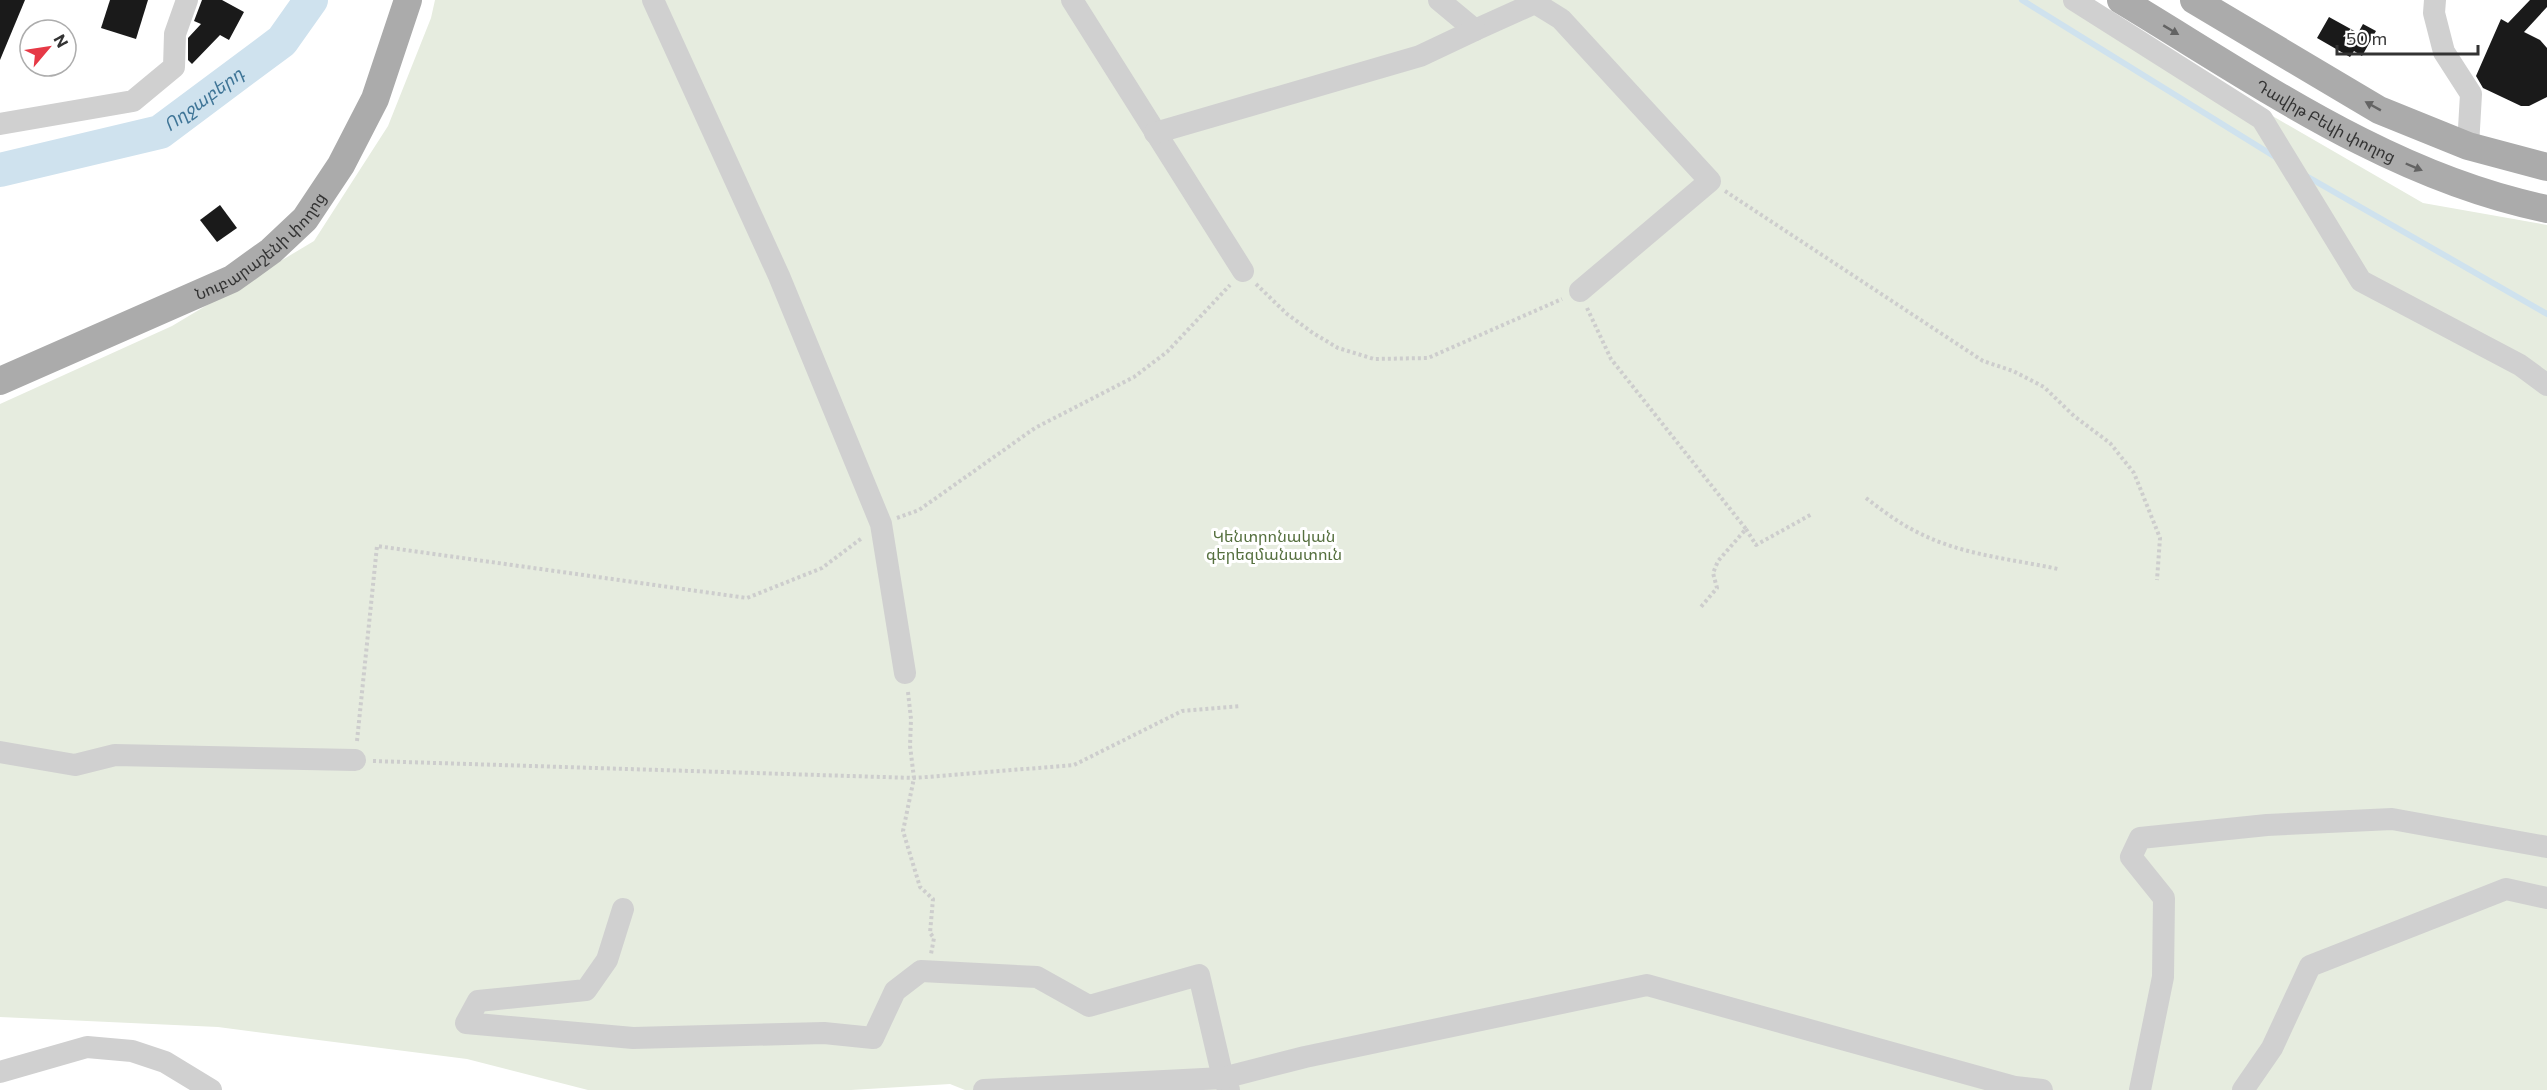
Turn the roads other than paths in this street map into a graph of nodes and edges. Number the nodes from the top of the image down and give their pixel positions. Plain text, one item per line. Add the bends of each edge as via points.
1 (187, 0) edge
2 (408, 0) edge
3 (652, 0) edge
4 (1072, 0) edge
5 (1439, 0) edge
6 (2074, 0) edge
7 (2121, 0) edge
8 (2194, 0) edge
9 (2435, 0) edge
10 (1475, 30) junction
11 (0, 124) edge
12 (1155, 133) junction
13 (2468, 147) junction
14 (2547, 167) edge
15 (2547, 209) edge
16 (1243, 271) dead end
17 (1580, 291) road end
18 (0, 381) edge
19 (2547, 385) edge
20 (905, 673) road end
21 (0, 752) edge
22 (355, 760) dead end
23 (2547, 847) edge
24 (2547, 898) edge
25 (623, 909) dead end
26 (0, 1072) edge
27 (1226, 1084) edge
28 (211, 1090) edge
29 (984, 1090) edge
30 (2042, 1090) edge
31 (2140, 1090) edge
32 (2242, 1090) edge

1 - 11 street via 175,34 174,67 133,101
2 - 18 main road, Նուբարաշենի փողոց via 375,99 341,165 304,219 271,251 232,279
3 - 20 street via 779,276 881,524
4 - 12 street
5 - 10 street
6 - 19 street via 2262,119 2361,281 2520,365
7 -> 15 main road, Դավիթ Բեկի փողոց via 2380,152 2427,172
13 -> 8 main road, Դավիթ Բեկի փողոց via 2379,110
9 - 13 street via 2434,13 2444,52 2471,94
10 - 12 street via 1420,56
10 - 17 street via 1535,3 1561,19 1710,181
12 - 16 street
13 - 14 main road, Դավիթ Բեկի փողոց
21 - 22 street via 75,765 115,755
23 - 31 street via 2392,819 2266,825 2140,838 2131,857 2164,898 2163,977
24 - 32 street via 2506,889 2310,966 2272,1048
25 - 27 street via 607,960 586,990 478,1001 466,1023 633,1038 824,1033 873,1038 895,991 921,971 1037,977 1089,1006 1199,975
26 - 28 street via 87,1047 132,1051 165,1062
27 - 29 street
27 - 30 street via 1305,1057 1647,985 2015,1088

